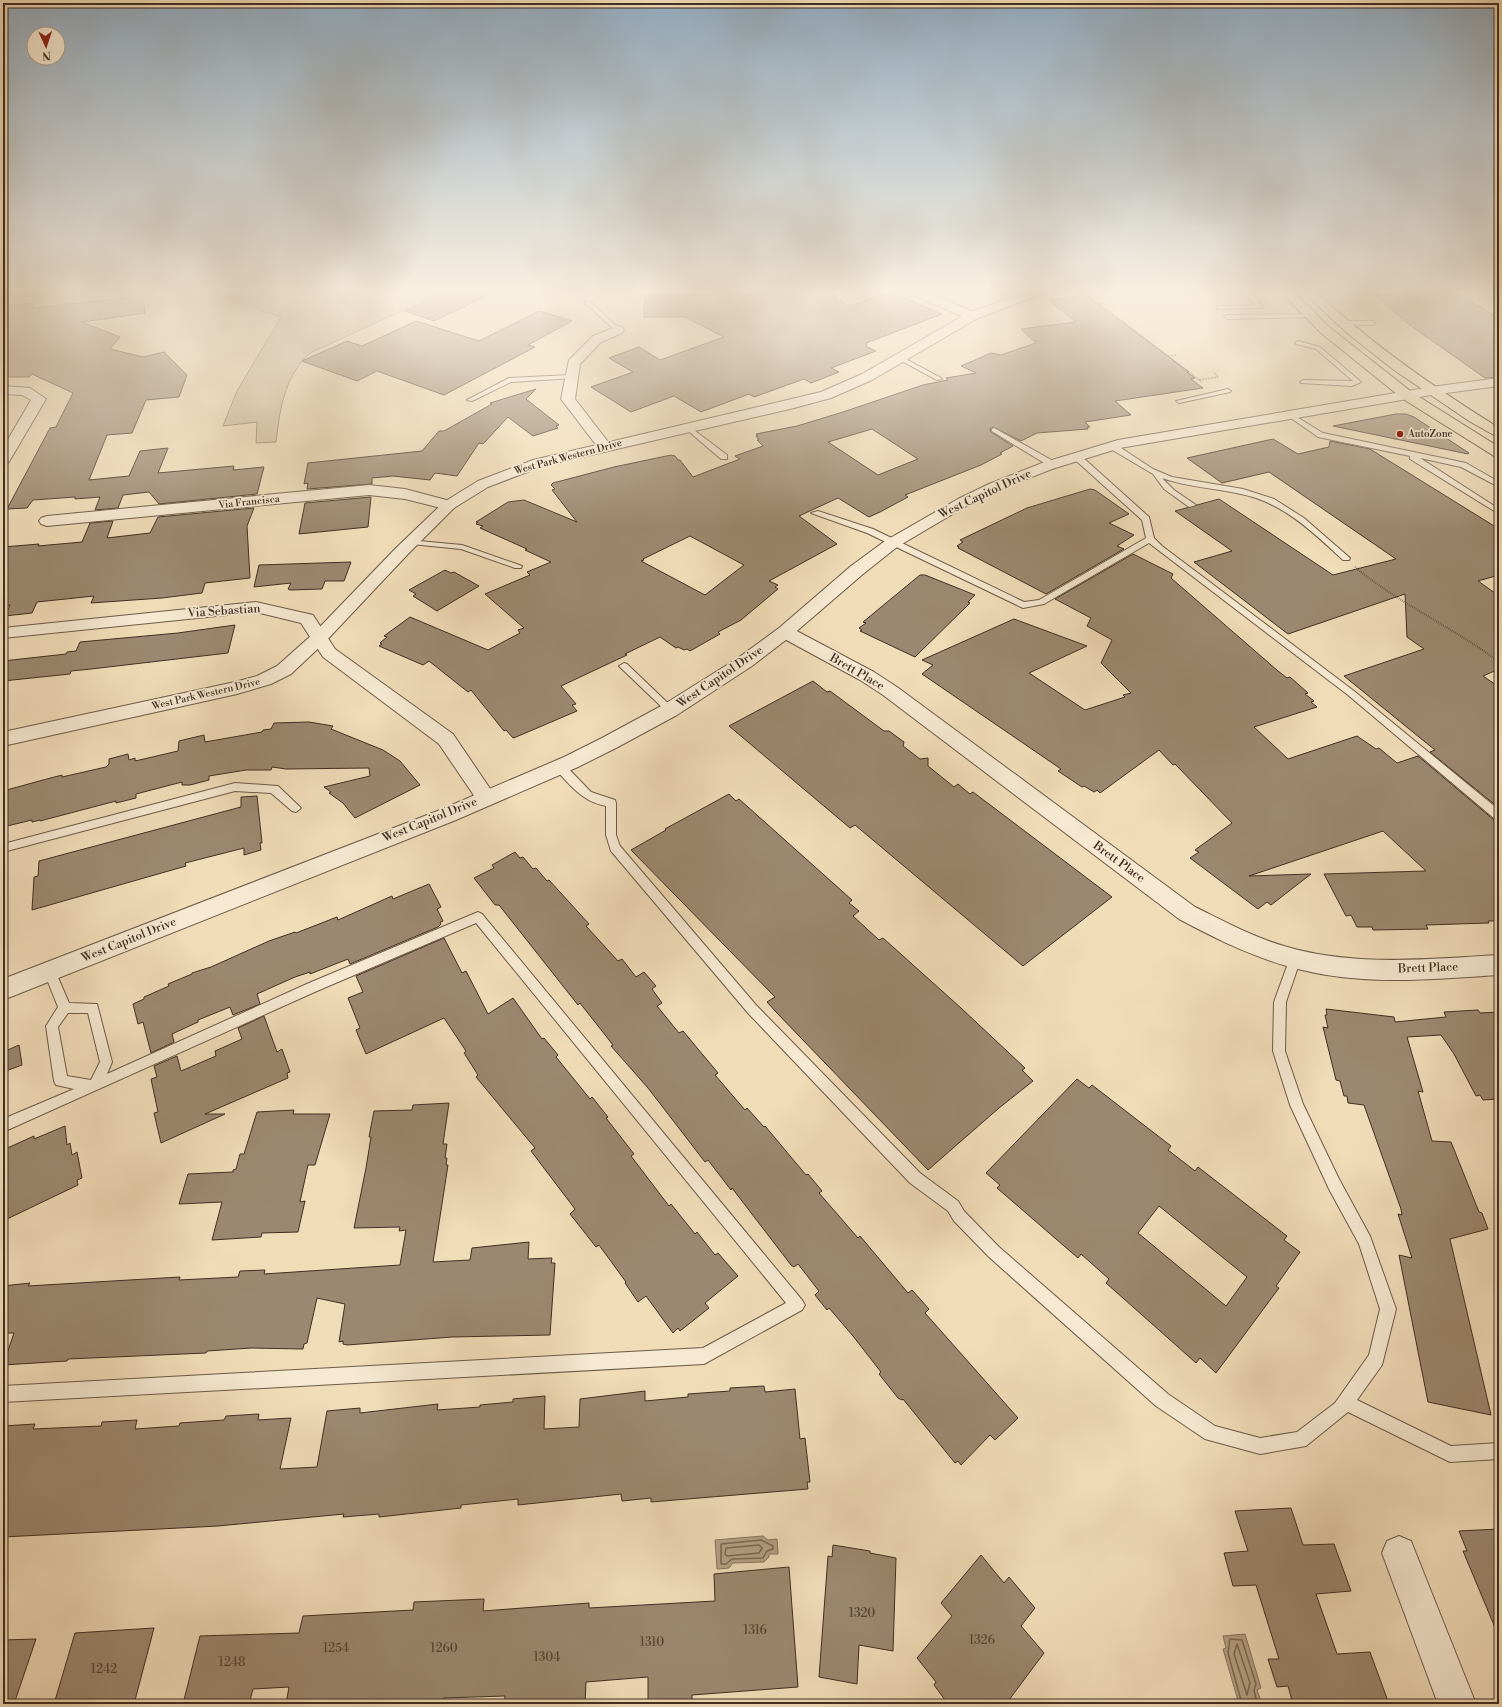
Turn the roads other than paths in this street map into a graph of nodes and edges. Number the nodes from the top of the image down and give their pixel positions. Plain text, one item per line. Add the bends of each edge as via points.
1 (573, 370) edge
2 (880, 370) edge
3 (922, 370) edge
4 (1343, 370) edge
5 (1376, 370) edge
6 (1403, 370) edge
7 (571, 377) junction
8 (939, 379) dead end
9 (1303, 382) dead end
10 (1499, 382) edge
11 (3, 390) edge
12 (1228, 391) dead end
13 (1431, 391) junction
14 (1408, 396) junction
15 (470, 400) dead end
16 (1178, 401) dead end
17 (1290, 415) junction
18 (688, 428) junction
19 (994, 430) dead end
20 (1499, 434) edge
21 (605, 446) junction
22 (1112, 446) junction
23 (1405, 453) junction
24 (1499, 453) edge
25 (1076, 456) junction
26 (724, 457) dead end
27 (3, 460) edge
28 (1052, 464) junction
29 (1156, 473) junction
30 (1499, 476) edge
31 (1490, 479) junction
32 (1499, 485) edge
33 (1192, 504) dead end
34 (449, 505) junction
35 (1499, 512) edge
36 (814, 513) dead end
37 (48, 521) dead end
38 (1150, 539) junction
39 (411, 542) junction
40 (895, 542) junction
41 (1346, 558) road end
42 (518, 566) dead end
43 (784, 632) junction
44 (3, 633) edge
45 (319, 638) junction
46 (624, 666) dead end
47 (670, 710) junction
48 (3, 739) edge
49 (560, 766) junction
50 (486, 798) junction
51 (296, 808) dead end
52 (1499, 816) edge
53 (3, 848) edge
54 (1295, 958) junction
55 (1499, 965) edge
56 (50, 972) junction
57 (3, 990) edge
58 (65, 1008) junction
59 (95, 1086) junction
60 (3, 1126) edge
61 (3, 1394) edge
62 (1345, 1402) junction
63 (1499, 1451) edge
64 (1398, 1553) dead end
65 (1457, 1704) edge

1 - 7 street
2 - 18 street, West Park Western Drive via 826,395
3 - 8 lane
4 - 9 lane via 1358,382
5 - 14 main road
6 - 13 main road
7 - 15 lane via 509,380
7 - 21 street via 568,399
10 - 13 street, West Capitol Drive
11 - 27 street via 25,391 39,399
12 - 16 lane
13 - 14 street, West Capitol Drive
13 - 20 main road
14 - 17 street, West Capitol Drive
14 - 24 main road
17 - 22 street, West Capitol Drive
17 - 23 lane via 1321,435
18 - 21 street, West Park Western Drive
18 - 26 lane
19 - 28 lane
21 - 34 street, West Park Western Drive via 538,463 507,474 483,484
22 - 25 street, West Capitol Drive
22 - 29 lane
23 - 31 lane via 1463,465
23 - 35 lane
25 - 28 street, West Capitol Drive
25 - 38 lane via 1146,520
28 - 40 street, West Capitol Drive via 963,502
29 - 33 lane via 1168,489
29 - 41 lane via 1239,491 1270,501 1295,514
30 - 31 lane
31 - 32 lane
34 - 37 street, Via Francisca via 405,494 369,490
34 - 39 street, West Park Western Drive
36 - 40 lane
38 - 40 lane via 1041,602 1024,605
38 - 52 lane via 1350,693
39 - 42 lane via 462,547
39 - 45 street, West Park Western Drive
40 - 43 street, West Capitol Drive via 857,570
43 - 47 street, West Capitol Drive via 745,662
43 - 54 street, Brett Place via 890,691 1187,913 1229,935
44 - 45 street, Via Sebastian via 256,607 307,619
45 - 48 street, West Park Western Drive via 284,670 264,680
45 - 50 street, Via Sebastian via 329,653 446,739
46 - 47 lane
47 - 49 street, West Capitol Drive via 609,744
49 - 50 street, West Capitol Drive
49 - 62 lane via 585,795 597,801 611,803 611,835 615,848 752,1009 915,1178 953,1206 959,1216 994,1252 1162,1400 1211,1433 1260,1446 1300,1440 1341,1408
50 - 56 street, West Capitol Drive
51 - 53 lane via 274,789 236,787
54 - 55 street, Brett Place via 1319,964 1368,970
54 - 62 lane via 1280,1002 1280,1051 1297,1105 1334,1184 1365,1241 1388,1309 1376,1359
56 - 57 street, West Capitol Drive
56 - 58 lane
58 - 59 lane via 93,1008 106,1062
58 - 59 lane via 52,1026 61,1081
59 - 60 lane
59 - 61 lane via 313,987 478,917 797,1305 704,1356
62 - 63 lane via 1450,1454
64 - 65 street

